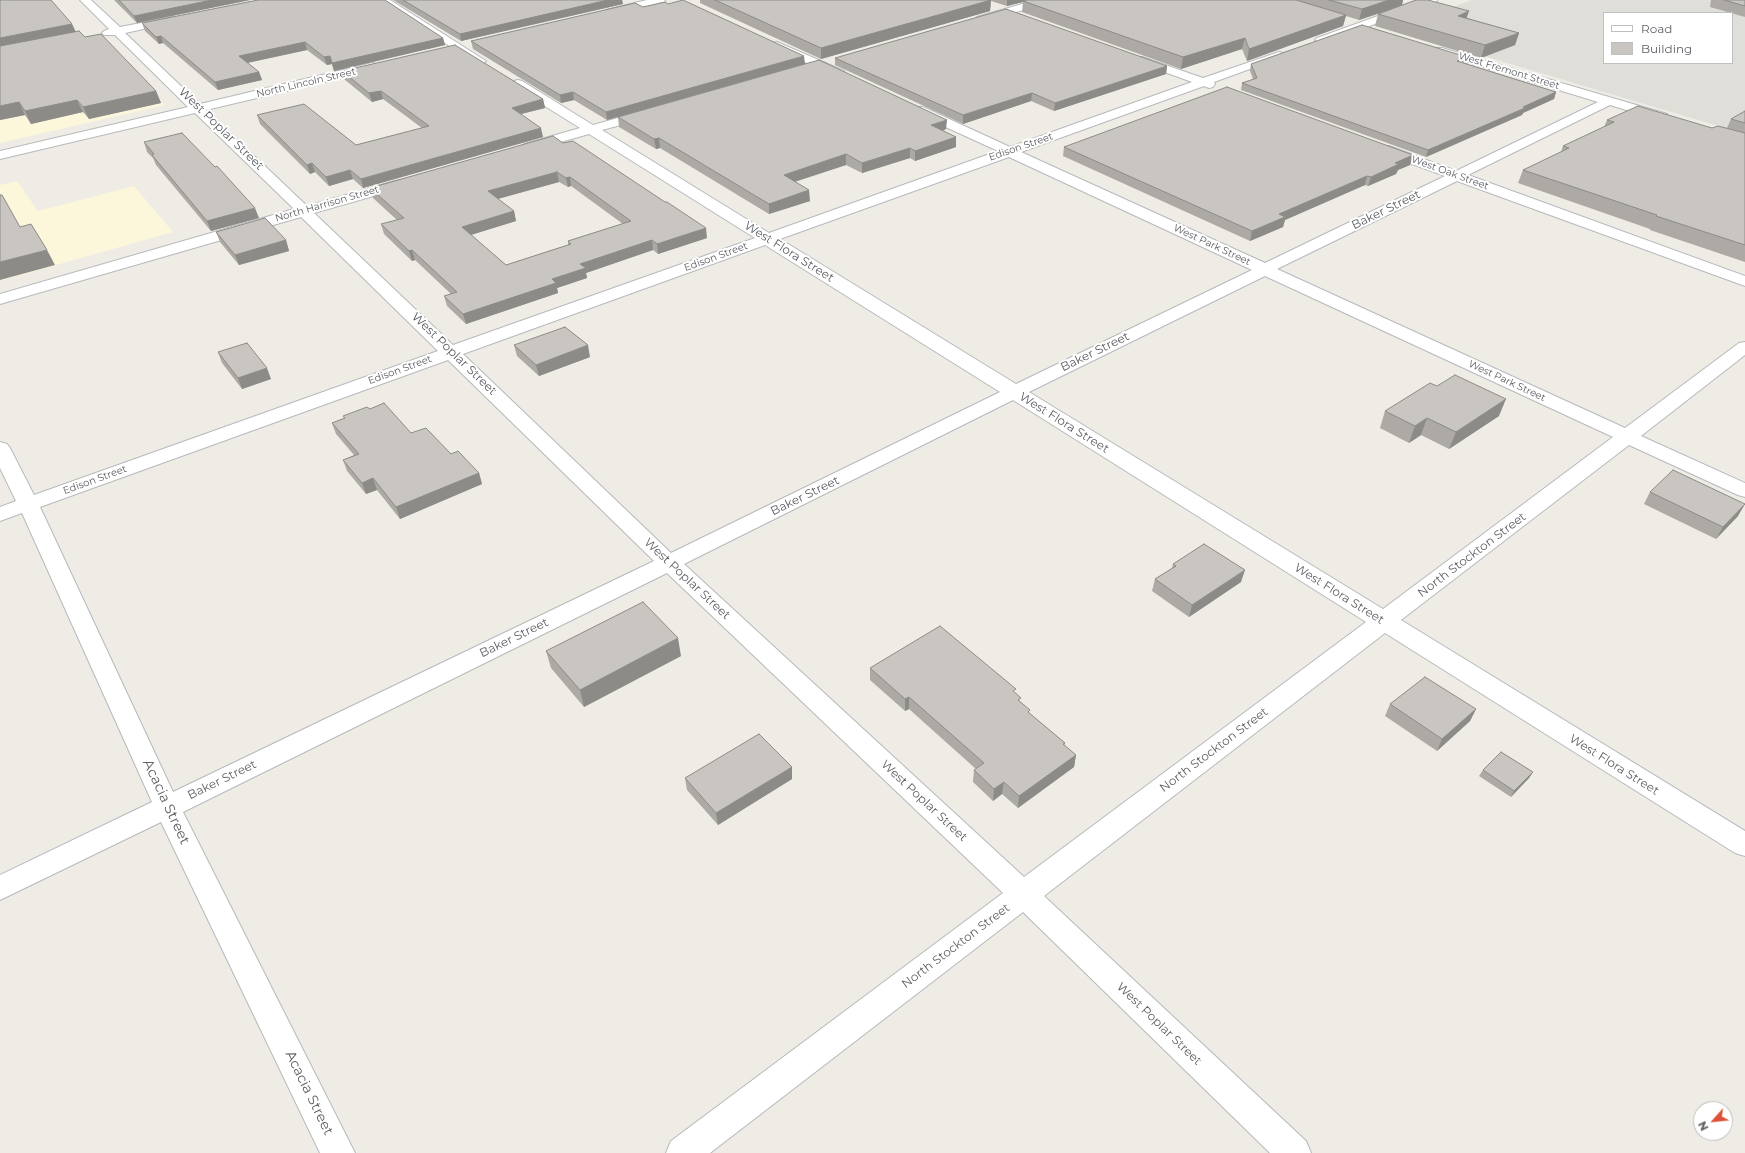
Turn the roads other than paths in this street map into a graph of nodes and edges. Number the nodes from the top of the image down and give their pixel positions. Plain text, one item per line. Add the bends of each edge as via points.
1 (85, 0) edge
2 (383, 0) edge
3 (660, 0) edge
4 (1047, 0) edge
5 (1432, 0) edge
6 (987, 5) dead end
7 (1006, 12) junction
8 (598, 14) edge
9 (180, 19) edge
10 (1338, 19) edge
11 (1028, 20) edge
12 (968, 22) edge
13 (1360, 26) junction
14 (118, 31) junction
15 (1382, 33) edge
16 (96, 36) edge
17 (764, 39) edge
18 (1307, 45) edge
19 (1427, 46) edge
20 (1292, 50) edge
21 (1123, 54) edge
22 (834, 60) edge
23 (819, 64) junction
24 (381, 66) edge
25 (804, 69) edge
26 (854, 80) edge
27 (1203, 82) junction
28 (1225, 90) edge
29 (1609, 101) junction
30 (904, 103) edge
31 (199, 108) junction
32 (660, 110) edge
33 (1677, 122) edge
34 (591, 129) junction
35 (1375, 145) edge
36 (515, 151) edge
37 (1009, 152) junction
38 (0, 155) edge
39 (1457, 175) junction
40 (409, 181) edge
41 (305, 211) junction
42 (768, 239) junction
43 (1264, 269) junction
44 (1745, 281) edge
45 (0, 299) edge
46 (1745, 347) edge
47 (452, 352) junction
48 (1014, 392) junction
49 (1628, 436) junction
50 (0, 448) edge
51 (1745, 491) edge
52 (28, 504) junction
53 (0, 514) edge
54 (669, 563) junction
55 (1384, 622) junction
56 (167, 807) junction
57 (1745, 845) edge
58 (0, 888) edge
59 (1024, 895) junction
60 (338, 1153) edge
61 (683, 1153) edge
62 (1294, 1153) edge

1 - 14 street, West Poplar Street
2 - 34 street, West Flora Street
3 - 8 street
4 - 7 street
5 - 13 street
6 - 7 street
7 - 11 street
7 - 12 street
9 - 14 street
10 - 13 street
13 - 15 street
13 - 18 street
14 - 16 street
14 - 31 street, West Poplar Street
17 - 23 street
19 - 29 street, West Fremont Street
20 - 27 street, Edison Street
21 - 27 street
22 - 23 street
23 - 25 street
23 - 26 street
24 - 31 street, North Lincoln Street
27 - 28 street
27 - 37 street, Edison Street
29 - 33 street, West Fremont Street
29 - 39 street, Baker Street
30 - 37 street, West Park Street
31 - 38 street, North Lincoln Street
31 - 41 street, West Poplar Street
32 - 34 street
34 - 36 street
34 - 42 street, West Flora Street
35 - 39 street, West Oak Street
37 - 42 street, Edison Street
37 - 43 street, West Park Street
39 - 43 street, Baker Street
39 - 44 street, West Oak Street
40 - 41 street, North Harrison Street
41 - 45 street, North Harrison Street
41 - 47 street, West Poplar Street
42 - 47 street, Edison Street
42 - 48 street, West Flora Street
43 - 48 street, Baker Street
43 - 49 street, West Park Street
46 - 49 street, North Stockton Street
47 - 52 street, Edison Street
47 - 54 street, West Poplar Street
48 - 54 street, Baker Street
48 - 55 street, West Flora Street
49 - 51 street, West Park Street
49 - 55 street, North Stockton Street
50 - 52 street, Acacia Street
52 - 53 street, Edison Street
52 - 56 street, Acacia Street
54 - 56 street, Baker Street
54 - 59 street, West Poplar Street
55 - 57 street, West Flora Street
55 - 59 street, North Stockton Street
56 - 58 street, Baker Street
56 - 60 street, Acacia Street
59 - 61 street, North Stockton Street
59 - 62 street, West Poplar Street

